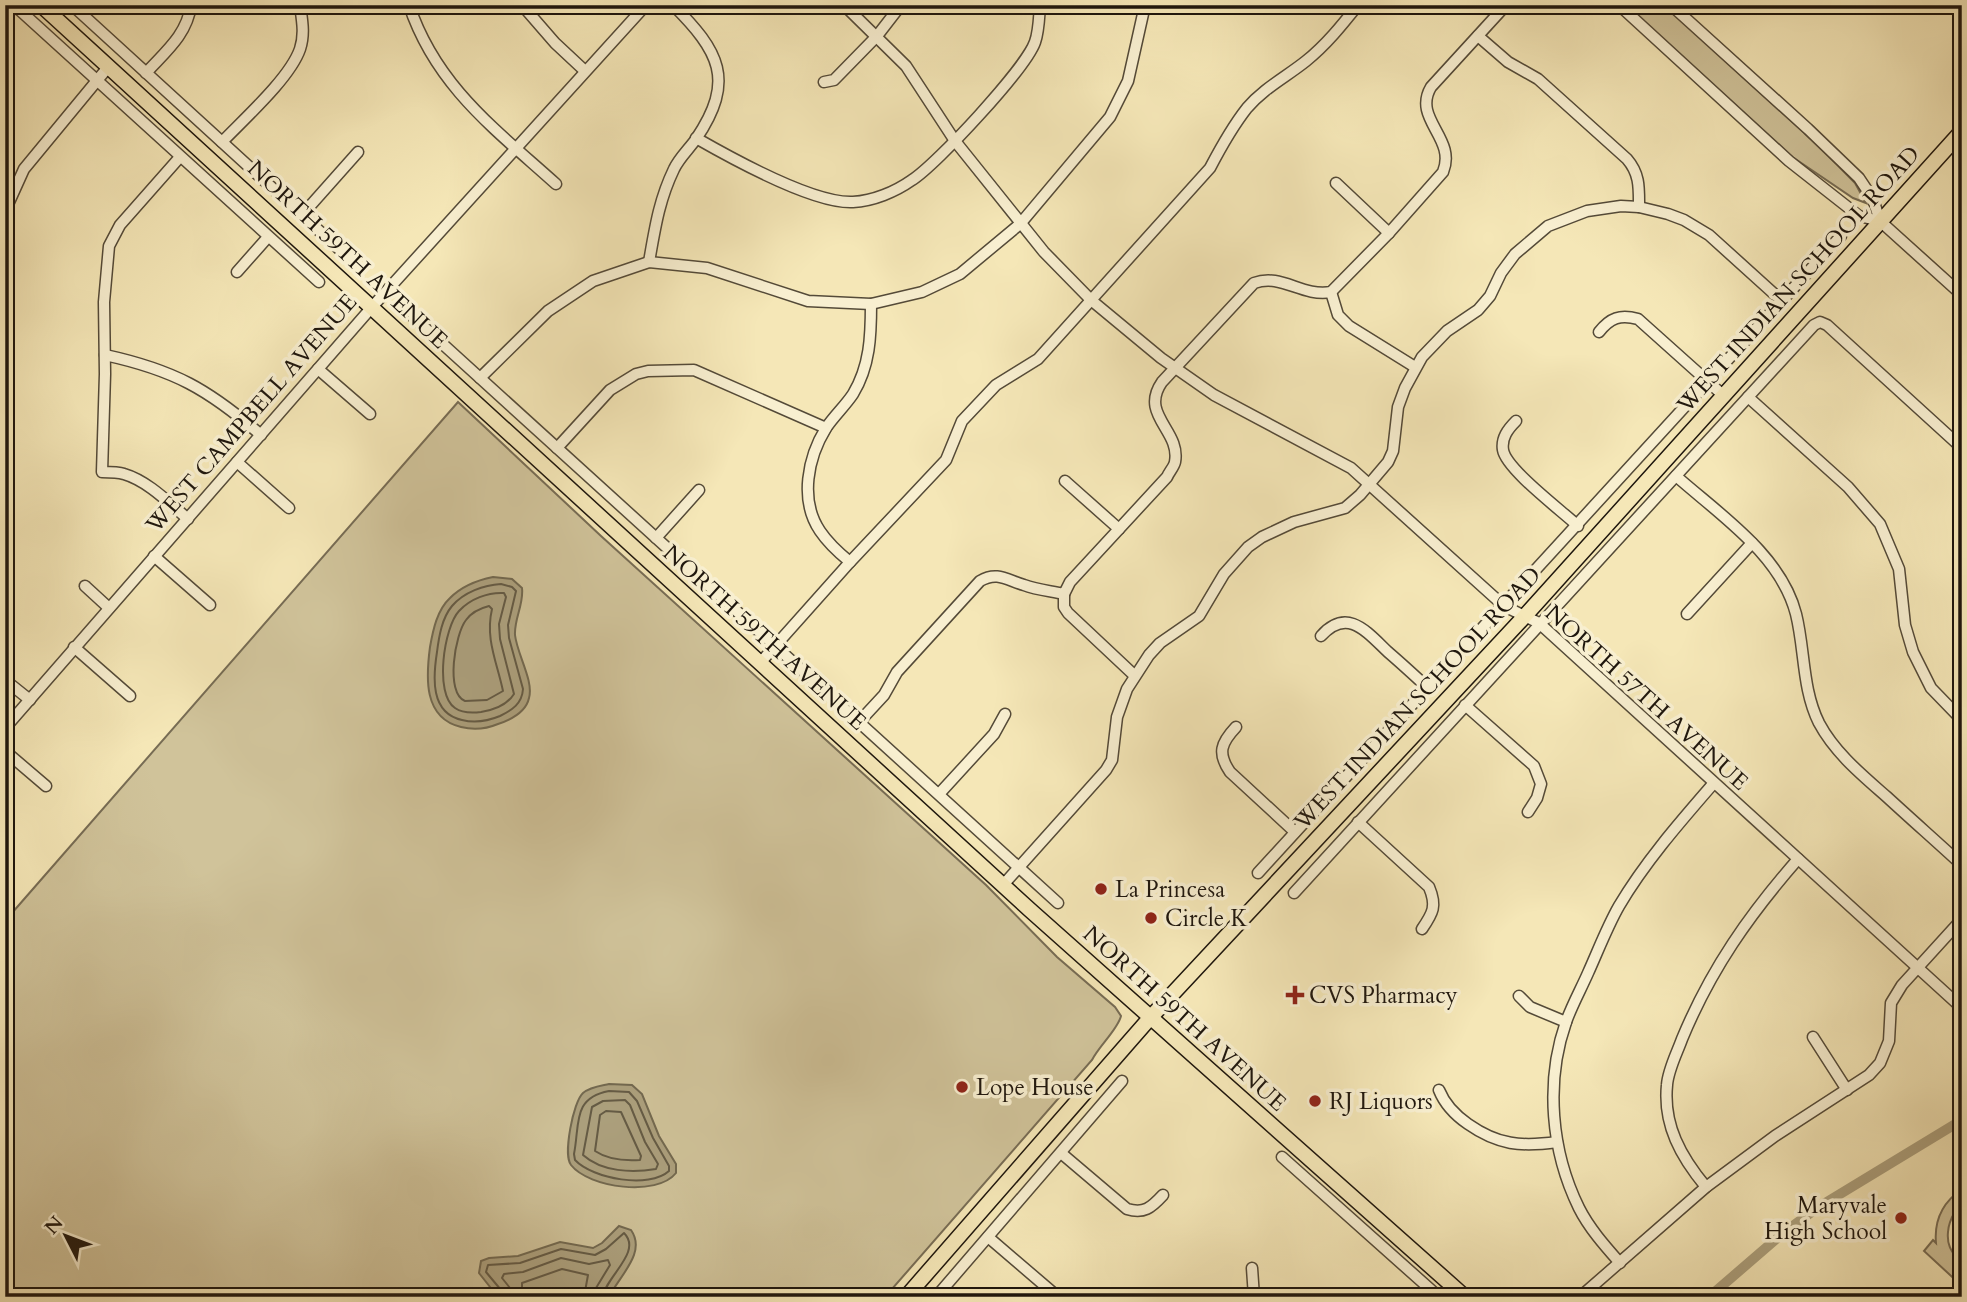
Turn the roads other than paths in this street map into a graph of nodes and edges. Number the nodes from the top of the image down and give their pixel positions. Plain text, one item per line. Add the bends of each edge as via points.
1 (41, 5) edge
2 (72, 5) edge
3 (191, 5) edge
4 (300, 5) edge
5 (409, 5) edge
6 (522, 5) edge
7 (646, 5) edge
8 (673, 5) edge
9 (844, 5) edge
10 (901, 5) edge
11 (1040, 5) edge
12 (1145, 5) edge
13 (1358, 5) edge
14 (1506, 5) edge
15 (1619, 5) edge
16 (1671, 5) edge
17 (14, 6) edge
18 (5, 17) edge
19 (877, 36) junction
20 (1478, 36) junction
21 (109, 66) junction
22 (585, 71) junction
23 (146, 73) junction
24 (96, 80) junction
25 (824, 82) dead end
26 (1962, 131) edge
27 (696, 138) junction
28 (222, 142) junction
29 (955, 142) junction
30 (517, 148) junction
31 (358, 152) dead end
32 (180, 157) junction
33 (1336, 183) dead end
34 (556, 184) dead end
35 (1639, 207) junction
36 (5, 211) edge
37 (302, 215) junction
38 (1880, 221) junction
39 (1020, 224) junction
40 (1389, 233) junction
41 (1841, 236) dead end
42 (268, 237) junction
43 (350, 259) dead end
44 (649, 262) junction
45 (237, 272) dead end
46 (318, 282) dead end
47 (1331, 292) junction
48 (1962, 295) edge
49 (1091, 300) junction
50 (1782, 301) junction
51 (871, 304) junction
52 (372, 307) junction
53 (414, 318) dead end
54 (1599, 332) dead end
55 (105, 355) junction
56 (1174, 368) junction
57 (1415, 368) junction
58 (318, 369) junction
59 (480, 378) junction
60 (1709, 382) junction
61 (1724, 396) junction
62 (1748, 397) junction
63 (370, 414) dead end
64 (1516, 421) dead end
65 (826, 428) junction
66 (261, 435) junction
67 (557, 448) junction
68 (1962, 448) edge
69 (237, 462) junction
70 (1676, 476) junction
71 (1065, 481) dead end
72 (1370, 485) junction
73 (699, 490) dead end
74 (289, 508) dead end
75 (187, 519) junction
76 (1578, 526) junction
77 (1119, 529) junction
78 (656, 538) junction
79 (1752, 544) junction
80 (154, 556) junction
81 (849, 562) junction
82 (85, 586) dead end
83 (1064, 594) junction
84 (210, 605) dead end
85 (1504, 606) junction
86 (109, 608) junction
87 (1688, 614) dead end
88 (1524, 617) junction
89 (1539, 623) junction
90 (1321, 636) dead end
91 (775, 646) junction
92 (74, 648) junction
93 (760, 663) junction
94 (1134, 675) junction
95 (5, 680) edge
96 (1429, 689) junction
97 (130, 696) dead end
98 (30, 700) junction
99 (1465, 705) junction
100 (1005, 713) dead end
101 (1962, 720) edge
102 (859, 722) junction
103 (1236, 727) dead end
104 (5, 728) edge
105 (5, 751) edge
106 (1713, 784) junction
107 (46, 786) dead end
108 (939, 794) junction
109 (1528, 812) dead end
110 (1358, 822) junction
111 (1295, 832) junction
112 (1798, 859) junction
113 (1962, 864) edge
114 (1018, 867) junction
115 (1258, 873) dead end
116 (1003, 885) junction
117 (1294, 894) dead end
118 (1058, 903) dead end
119 (1962, 919) edge
120 (1422, 929) dead end
121 (1918, 968) junction
122 (1518, 996) dead end
123 (1962, 1008) edge
124 (1150, 1018) junction
125 (1566, 1022) junction
126 (1813, 1037) dead end
127 (1122, 1082) dead end
128 (1439, 1090) dead end
129 (1847, 1090) junction
130 (1557, 1142) junction
131 (1061, 1153) junction
132 (1282, 1157) dead end
133 (1706, 1187) junction
134 (1163, 1195) dead end
135 (988, 1237) junction
136 (1620, 1263) junction
137 (1252, 1268) dead end
138 (906, 1297) edge
139 (936, 1297) edge
140 (1058, 1297) edge
141 (1254, 1297) edge
142 (1439, 1297) edge
143 (1465, 1297) edge
144 (1580, 1297) edge

1 - 21 main road, NORTH 59TH AVENUE
2 - 23 street, NORTH 59TH AVENUE
3 - 23 street via 180,36
4 - 28 street via 301,47 292,66
5 - 30 street via 435,64 469,106
6 - 22 street
7 - 22 street, WEST CAMPBELL AVENUE
8 - 27 street via 714,55 719,80 714,109
9 - 19 street, NORTH 57TH AVENUE
10 - 19 street
11 - 29 street via 1035,42 1017,72
12 - 39 street via 1128,81 1110,117
13 - 49 street via 1328,41 1248,107 1209,168
14 - 20 street
15 - 38 street via 1814,182 1859,216
16 - 38 street via 1859,178
17 - 18 street
17 - 24 street, NORTH 59TH AVENUE
19 - 25 street via 834,80
19 - 29 street, NORTH 57TH AVENUE via 906,66
20 - 35 street via 1508,62 1538,79 1627,159 1637,172
20 - 40 street via 1426,96 1448,161
21 - 24 street
21 - 52 main road, NORTH 59TH AVENUE
22 - 30 street, WEST CAMPBELL AVENUE
23 - 28 street, NORTH 59TH AVENUE
24 - 32 street, NORTH 59TH AVENUE
24 - 36 street via 24,169
26 - 38 main road, WEST INDIAN SCHOOL ROAD
27 - 29 street via 817,196 851,202 881,196 913,180
27 - 44 street via 675,166 658,207
28 - 37 street, NORTH 59TH AVENUE
29 - 39 street, NORTH 57TH AVENUE
30 - 34 street
30 - 52 street, WEST CAMPBELL AVENUE
31 - 37 street
32 - 42 street, NORTH 59TH AVENUE
32 - 55 street via 120,225 109,246
33 - 40 street
35 - 50 street via 1697,226
35 - 57 street via 1587,211 1548,226 1515,254 1478,310 1447,331
37 - 43 street, NORTH 59TH AVENUE
38 - 48 street
38 - 61 main road, WEST INDIAN SCHOOL ROAD
39 - 49 street, NORTH 57TH AVENUE
39 - 51 street via 960,274 922,292
40 - 47 street
41 - 50 street, WEST INDIAN SCHOOL ROAD
42 - 45 street
42 - 46 street, NORTH 59TH AVENUE
44 - 51 street via 707,268 808,301
44 - 59 street via 593,281 548,311
47 - 56 street via 1308,292 1275,279 1254,283
47 - 57 street via 1338,314 1349,326
49 - 56 street, NORTH 57TH AVENUE
49 - 81 street via 1038,359 996,385 962,421 946,460
50 - 60 street, WEST INDIAN SCHOOL ROAD
51 - 65 street via 867,362 853,393
52 - 58 street, WEST CAMPBELL AVENUE
52 - 93 main road, NORTH 59TH AVENUE
53 - 59 street, NORTH 59TH AVENUE
54 - 60 street via 1609,320 1638,319
55 - 66 street via 158,368 196,385
55 - 75 street via 102,472 125,474 160,495
56 - 72 street, NORTH 57TH AVENUE via 1222,400 1343,463
56 - 77 street via 1154,397 1174,447 1175,463
57 - 72 street via 1398,407 1388,462
58 - 63 street
58 - 66 street, WEST CAMPBELL AVENUE
59 - 67 street, NORTH 59TH AVENUE
60 - 61 street
60 - 76 street, WEST INDIAN SCHOOL ROAD
61 - 88 main road, WEST INDIAN SCHOOL ROAD
62 - 68 street, WEST INDIAN SCHOOL ROAD via 1820,323
62 - 70 street, WEST INDIAN SCHOOL ROAD
62 - 101 street via 1848,487 1881,524 1899,569 1913,652 1931,688
64 - 76 street via 1503,440 1508,462
65 - 67 street via 695,370 648,371 610,390
65 - 81 street via 809,465 810,504 818,529
66 - 69 street, WEST CAMPBELL AVENUE
67 - 78 street, NORTH 59TH AVENUE
69 - 74 street
69 - 75 street, WEST CAMPBELL AVENUE
70 - 79 street
70 - 89 street, WEST INDIAN SCHOOL ROAD
71 - 77 street
72 - 85 street, NORTH 57TH AVENUE
72 - 94 street via 1345,508 1294,522 1248,547 1224,573 1199,616 1160,643
73 - 78 street
75 - 80 street, WEST CAMPBELL AVENUE
76 - 85 street, WEST INDIAN SCHOOL ROAD
77 - 83 street
78 - 91 street, NORTH 59TH AVENUE
79 - 87 street
79 - 113 street via 1788,591 1800,632 1807,689 1820,724 1839,753
80 - 84 street
80 - 86 street, WEST CAMPBELL AVENUE
81 - 91 street
82 - 86 street
83 - 94 street via 1063,607 1068,613
83 - 102 street via 1003,576 987,577 897,672 884,695
85 - 88 street, NORTH 57TH AVENUE
85 - 96 street, WEST INDIAN SCHOOL ROAD
86 - 92 street, WEST CAMPBELL AVENUE
88 - 89 street, NORTH 57TH AVENUE
88 - 124 main road, WEST INDIAN SCHOOL ROAD
89 - 99 street, WEST INDIAN SCHOOL ROAD
89 - 106 street, NORTH 57TH AVENUE
90 - 96 street via 1330,626 1357,625
91 - 93 street
91 - 102 street, NORTH 59TH AVENUE
92 - 97 street
92 - 98 street, WEST CAMPBELL AVENUE
93 - 116 main road, NORTH 59TH AVENUE
94 - 114 street via 1117,717 1107,770
95 - 98 street
96 - 111 street, WEST INDIAN SCHOOL ROAD
98 - 104 street, WEST CAMPBELL AVENUE
99 - 109 street via 1534,766 1541,784
99 - 110 street, WEST INDIAN SCHOOL ROAD
100 - 108 street via 994,734
102 - 108 street, NORTH 59TH AVENUE
103 - 111 street via 1223,740 1225,765
105 - 107 street
106 - 112 street, NORTH 57TH AVENUE
106 - 125 street via 1665,840 1620,905
108 - 114 street, NORTH 59TH AVENUE
110 - 117 street, WEST INDIAN SCHOOL ROAD
110 - 120 street via 1429,887 1435,902
111 - 115 street, WEST INDIAN SCHOOL ROAD
112 - 121 street, NORTH 57TH AVENUE
112 - 133 street via 1725,952 1696,1005 1667,1084 1668,1118 1677,1147
114 - 116 street
114 - 118 street, NORTH 59TH AVENUE
116 - 124 main road, NORTH 59TH AVENUE
119 - 121 street
121 - 123 street, NORTH 57TH AVENUE
121 - 129 street via 1891,1003 1889,1041 1880,1063
122 - 125 street via 1530,1007
124 - 138 main road, WEST INDIAN SCHOOL ROAD
124 - 143 main road, NORTH 59TH AVENUE
125 - 130 street via 1553,1104
126 - 129 street
127 - 131 street
128 - 130 street via 1448,1107 1489,1138 1517,1145
129 - 133 street
130 - 136 street via 1580,1209
131 - 134 street via 1127,1209 1149,1209
131 - 135 street
132 - 142 street
133 - 136 street
135 - 139 street
135 - 140 street
136 - 144 street
137 - 141 street

